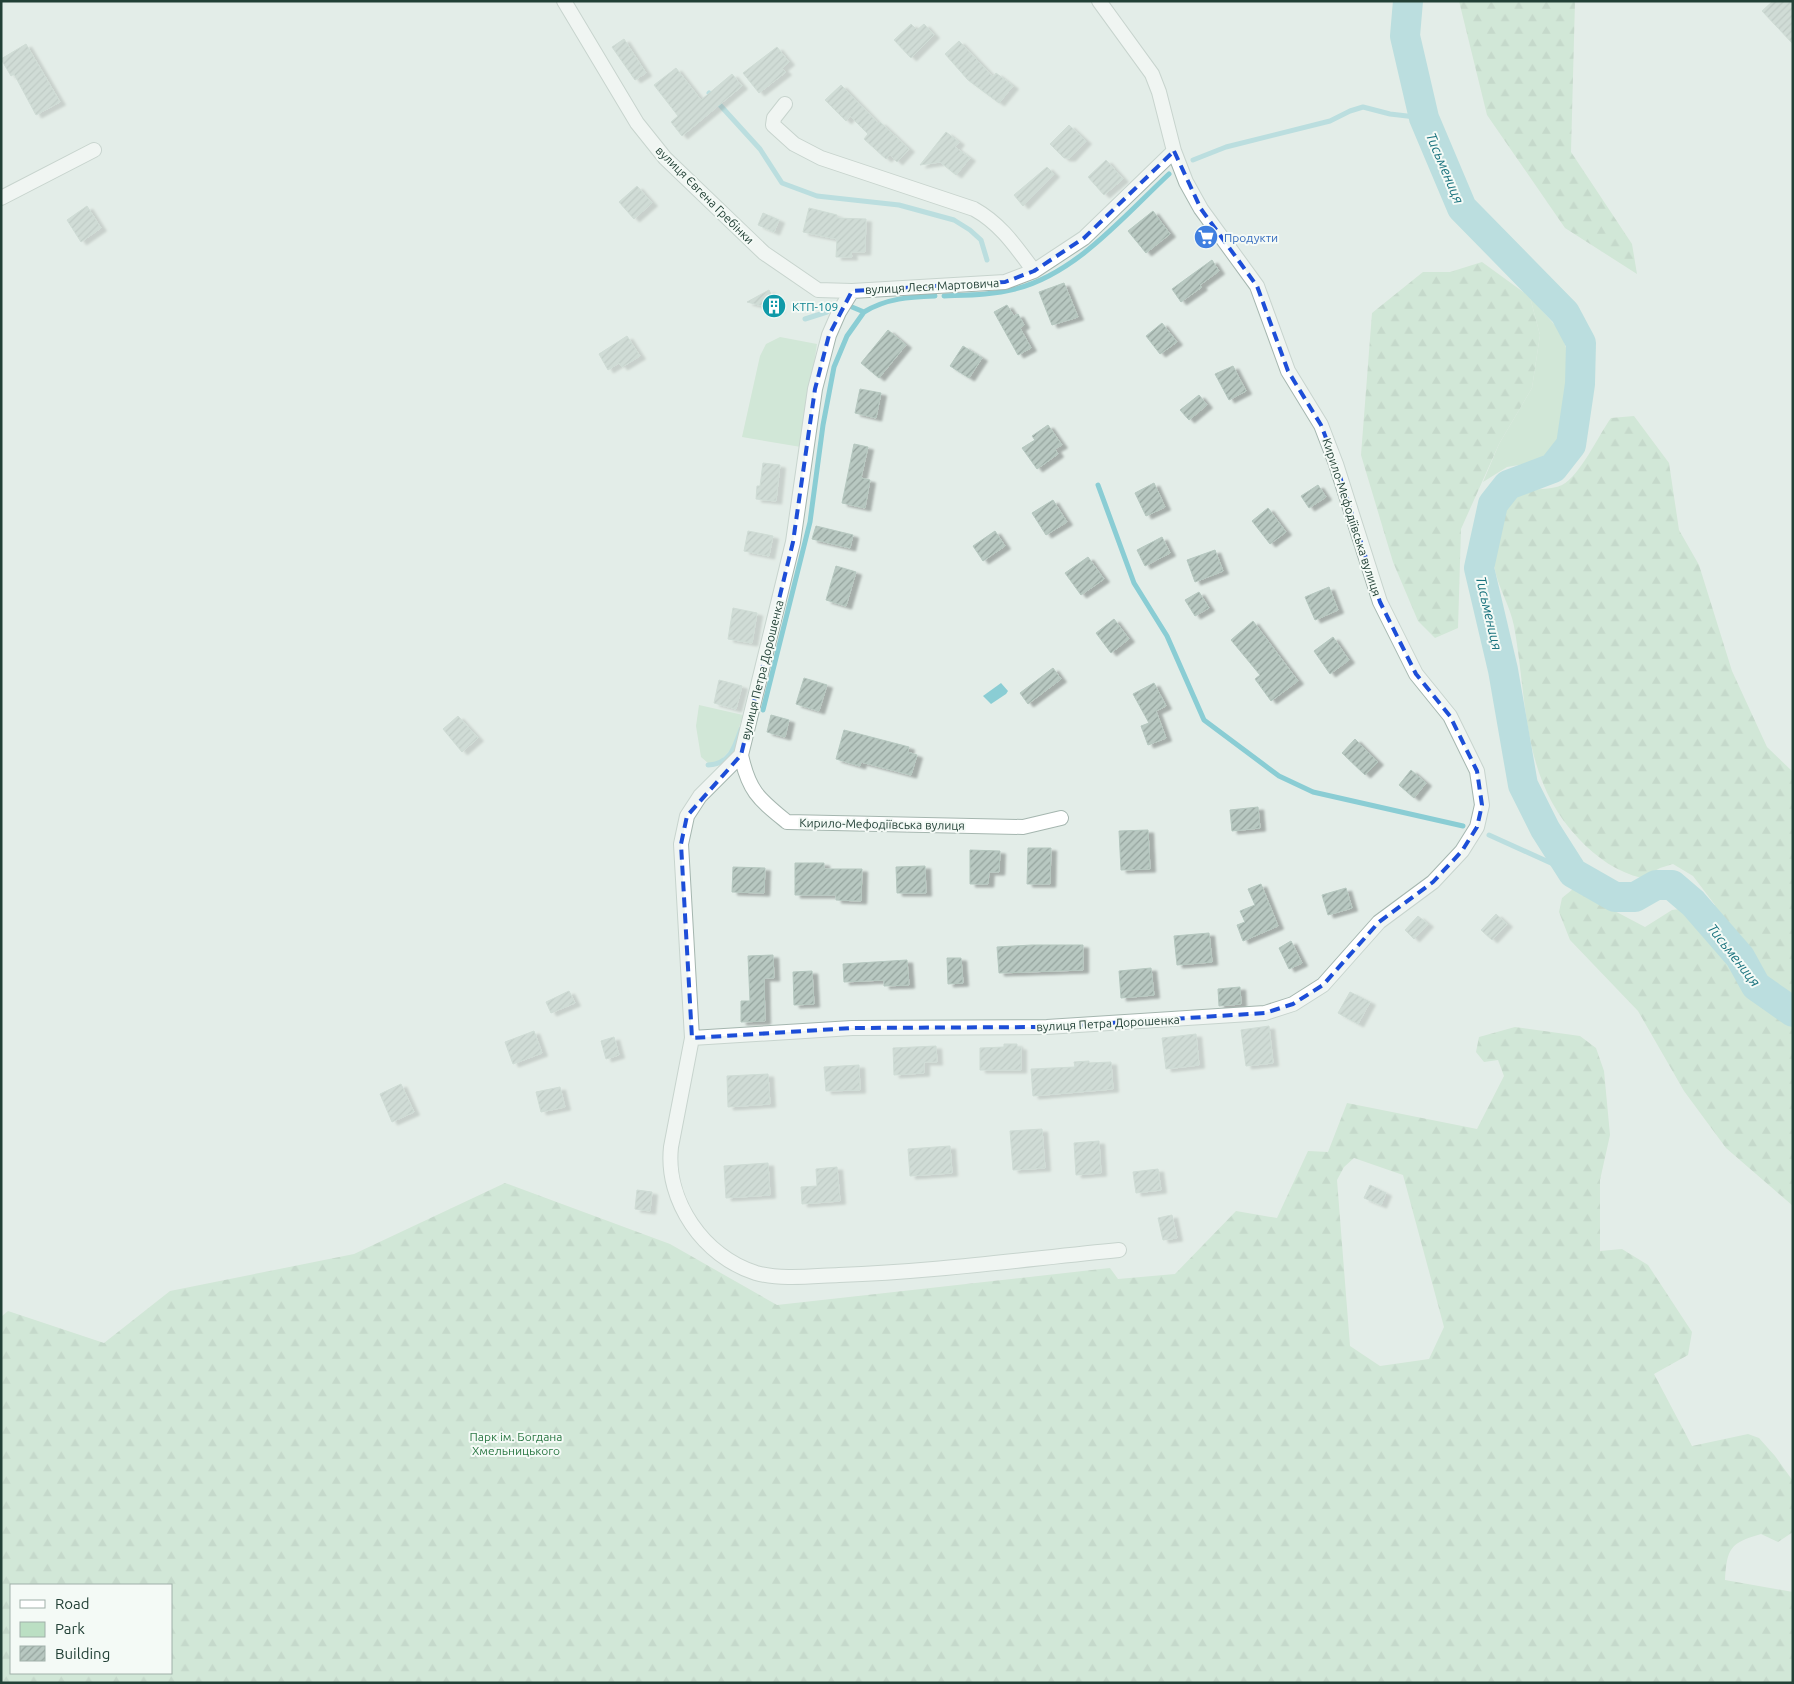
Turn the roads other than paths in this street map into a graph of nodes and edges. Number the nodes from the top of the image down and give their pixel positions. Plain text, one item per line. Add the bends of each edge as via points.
1 (564, 1) edge
2 (1099, 1) edge
3 (785, 104) dead end
4 (94, 150) dead end
5 (1174, 151) junction
6 (1, 198) edge
7 (1034, 271) junction
8 (852, 290) junction
9 (741, 755) junction
10 (1060, 818) dead end
11 (1462, 851) joint
12 (692, 1038) junction
13 (1119, 1250) dead end

1 - 8 street, вулиця Євгена Гребінки via 637,123 687,180 764,252 792,273 818,290
2 - 5 street, Кирило-Мефодіївська вулиця via 1152,74
3 - 7 street via 774,118 773,125 794,144 821,158 974,209 1003,231
4 - 6 street
5 - 7 street, вулиця Леся Мартовича via 1084,238
5 - 11 street, Кирило-Мефодіївська вулиця via 1201,209 1257,286 1288,371 1321,425 1380,602 1416,674 1450,716 1477,771 1482,805 1477,826
7 - 8 street, вулиця Леся Мартовича via 1005,282
8 - 9 street, вулиця Петра Дорошенка via 829,335 815,389 793,542
9 - 10 street, Кирило-Мефодіївська вулиця via 745,776 757,797 787,822 1023,827
9 - 12 street, вулиця Петра Дорошенка via 687,816 681,844
11 - 12 street, вулиця Петра Дорошенка via 1433,882 1379,922 1323,985 1292,1004 1265,1013 1047,1027 852,1028
12 - 13 street, вулиця Петра Дорошенка via 672,1147 672,1181 679,1202 704,1239 717,1252 740,1266 758,1273 798,1277 872,1274

